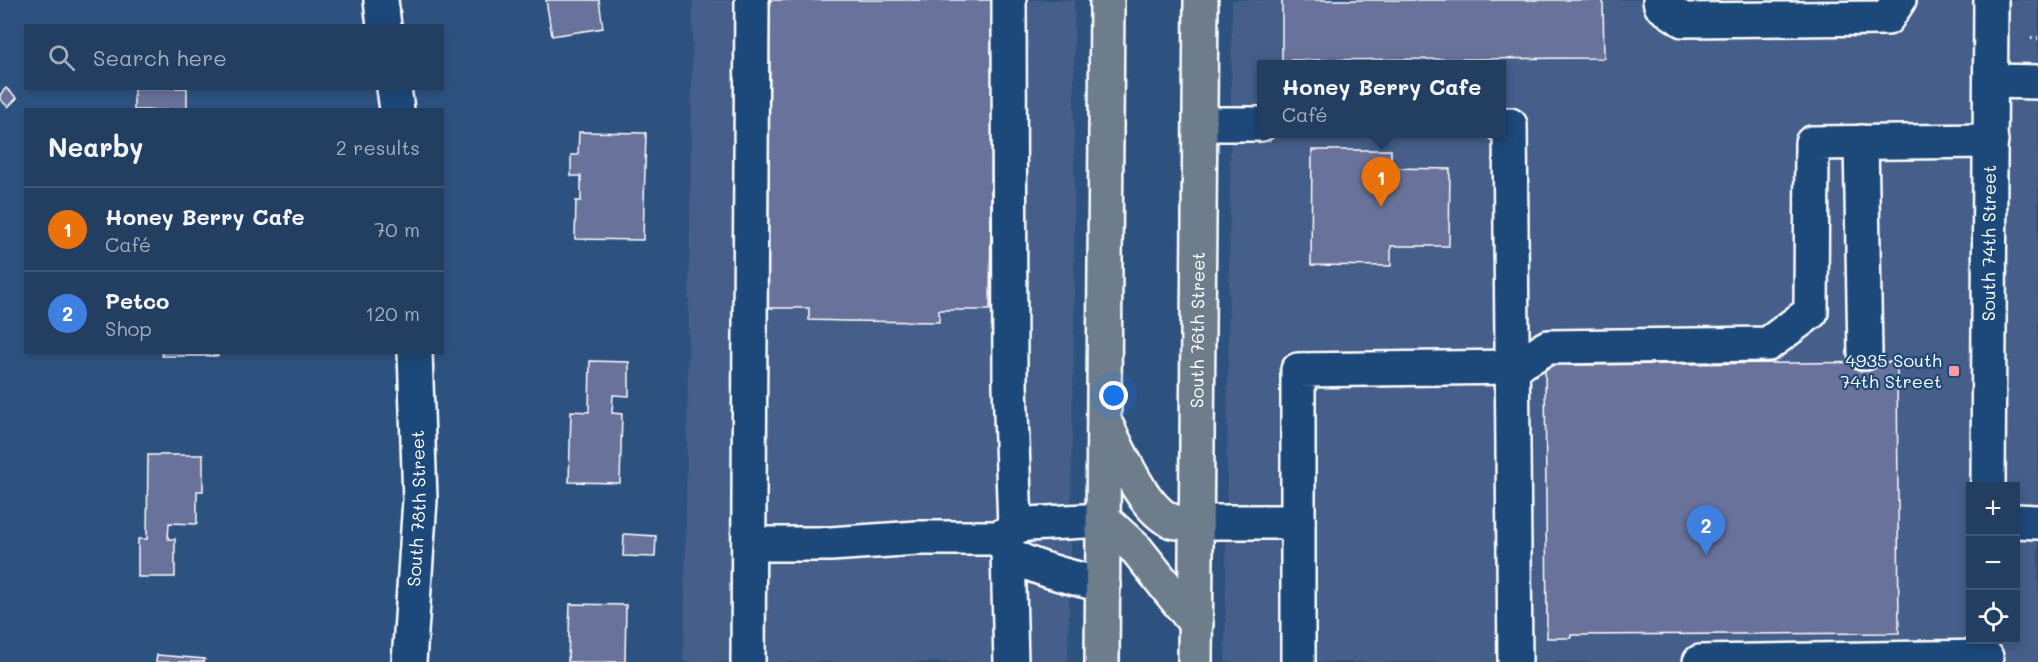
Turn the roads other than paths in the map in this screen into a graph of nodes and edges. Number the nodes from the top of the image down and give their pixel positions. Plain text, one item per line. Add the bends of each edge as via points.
1 (381, 0) edge
2 (752, 0) edge
3 (1010, 0) edge
4 (1107, 0) edge
5 (1201, 0) edge
6 (1660, 0) edge
7 (1899, 0) edge
8 (1991, 0) edge
9 (384, 24) edge
10 (1991, 81) junction
11 (2038, 82) edge
12 (394, 90) edge
13 (397, 108) edge
14 (1200, 124) junction
15 (1257, 124) edge
16 (1506, 126) edge
17 (1991, 141) junction
18 (1861, 142) junction
19 (1865, 353) dead end
20 (415, 354) edge
21 (1514, 367) junction
22 (1104, 421) junction
23 (1988, 482) edge
24 (1104, 520) junction
25 (2020, 521) edge
26 (1195, 522) junction
27 (1298, 522) junction
28 (2038, 522) edge
29 (1008, 539) junction
30 (749, 544) junction
31 (1103, 585) junction
32 (1196, 624) junction
33 (1986, 653) edge
34 (410, 662) edge
35 (748, 662) edge
36 (1011, 662) edge
37 (1102, 662) edge
38 (1195, 662) edge
39 (1298, 662) edge
40 (1515, 662) edge
41 (1700, 662) edge

1 - 9 street
2 - 30 street
3 - 29 street
4 - 22 main road
5 - 14 main road, South 76th Street
6 - 7 street via 1661,5 1683,20 1887,18
8 - 10 street, South 74th Street
10 - 11 street
10 - 17 street, South 74th Street
12 - 13 street
14 - 15 street
14 - 26 main road, South 76th Street
16 - 21 street via 1510,126
17 - 18 street
17 - 23 street, South 74th Street
18 - 19 street
18 - 21 street via 1812,143 1811,312 1768,344 1548,347
20 - 34 street, South 78th Street via 420,500
21 - 27 street via 1298,370
21 - 40 street
22 - 24 main road
22 - 26 main road via 1156,512 1173,521
24 - 29 street via 1028,524
24 - 31 main road
24 - 32 main road via 1137,550
25 - 28 street
26 - 27 street
26 - 32 main road, South 76th Street
27 - 39 street
29 - 30 street
29 - 31 street via 1020,559
29 - 36 street
30 - 35 street
31 - 37 main road
32 - 38 main road, South 76th Street
33 - 41 street

